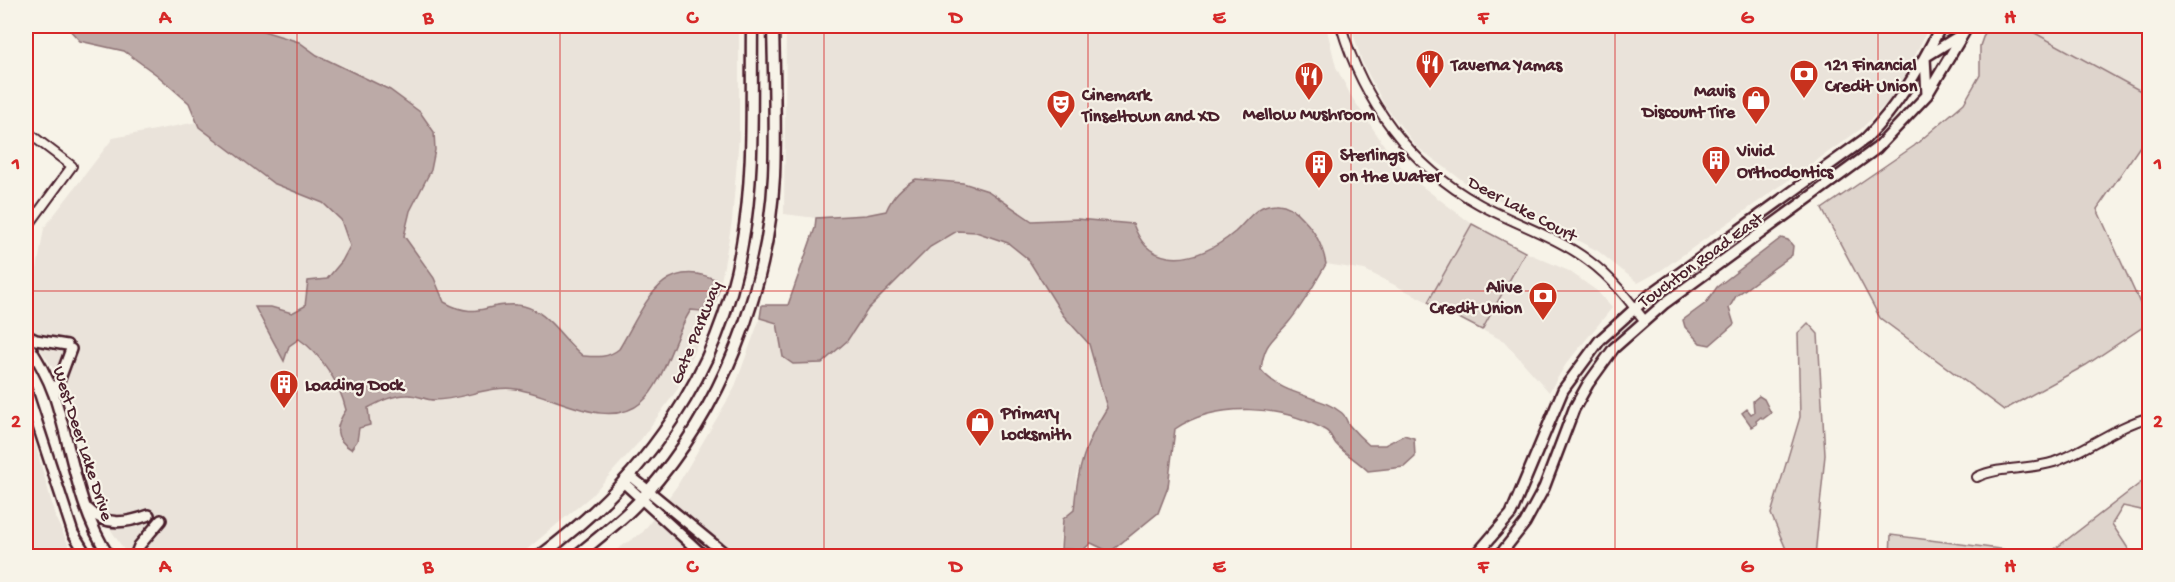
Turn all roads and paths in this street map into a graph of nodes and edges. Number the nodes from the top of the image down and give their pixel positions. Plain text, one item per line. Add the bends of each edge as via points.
1 (752, 26) edge
2 (773, 26) edge
3 (1341, 26) edge
4 (1941, 26) edge
5 (1966, 29) edge
6 (1925, 57) junction
7 (1927, 95) junction
8 (26, 131) edge
9 (1782, 198) junction
10 (26, 208) edge
11 (1792, 212) junction
12 (36, 215) junction
13 (26, 229) edge
14 (1634, 308) junction
15 (1644, 320) junction
16 (26, 335) edge
17 (26, 342) edge
18 (26, 389) edge
19 (54, 395) junction
20 (2150, 417) edge
21 (1977, 477) dead end
22 (626, 478) junction
23 (646, 495) junction
24 (86, 507) junction
25 (149, 515) dead end
26 (161, 520) dead end
27 (87, 556) edge
28 (109, 556) edge
29 (135, 556) edge
30 (540, 556) edge
31 (576, 556) edge
32 (704, 556) edge
33 (728, 556) edge
34 (1475, 556) edge
35 (1499, 556) edge

1 - 22 main road, Gate Parkway via 749,186 742,243 729,296 689,394 666,432
2 - 23 main road via 773,178 765,247 755,289 718,385 692,432
3 - 14 street, Deer Lake Court via 1356,68 1379,112 1427,167 1479,204 1587,259
4 - 6 street, Touchton Road East
5 - 6 street
5 - 7 street, Touchton Road East
6 - 7 street
6 - 9 street, Touchton Road East via 1884,121
7 - 11 street, Touchton Road East via 1877,148
8 - 12 street via 72,166
9 - 11 street
9 - 14 street, Touchton Road East
10 - 12 street
11 - 15 street, Touchton Road East
12 - 13 street
14 - 15 street, Deer Lake Court
14 - 34 street, Touchton Road East via 1575,370 1554,407 1519,498 1494,536
15 - 35 street, Touchton Road East via 1620,342 1588,384 1569,419 1544,488
16 - 19 street via 69,347
17 - 19 street, West Deer Lake Drive
18 - 27 street, West Deer Lake Drive via 73,533
19 - 24 street, West Deer Lake Drive
20 - 21 street via 2122,426 2056,461
22 - 23 street
22 - 30 main road, Gate Parkway via 585,522
23 - 31 main road
23 - 32 street
23 - 33 street
24 - 25 street via 95,516 118,523
24 - 28 street, West Deer Lake Drive
26 - 29 street

